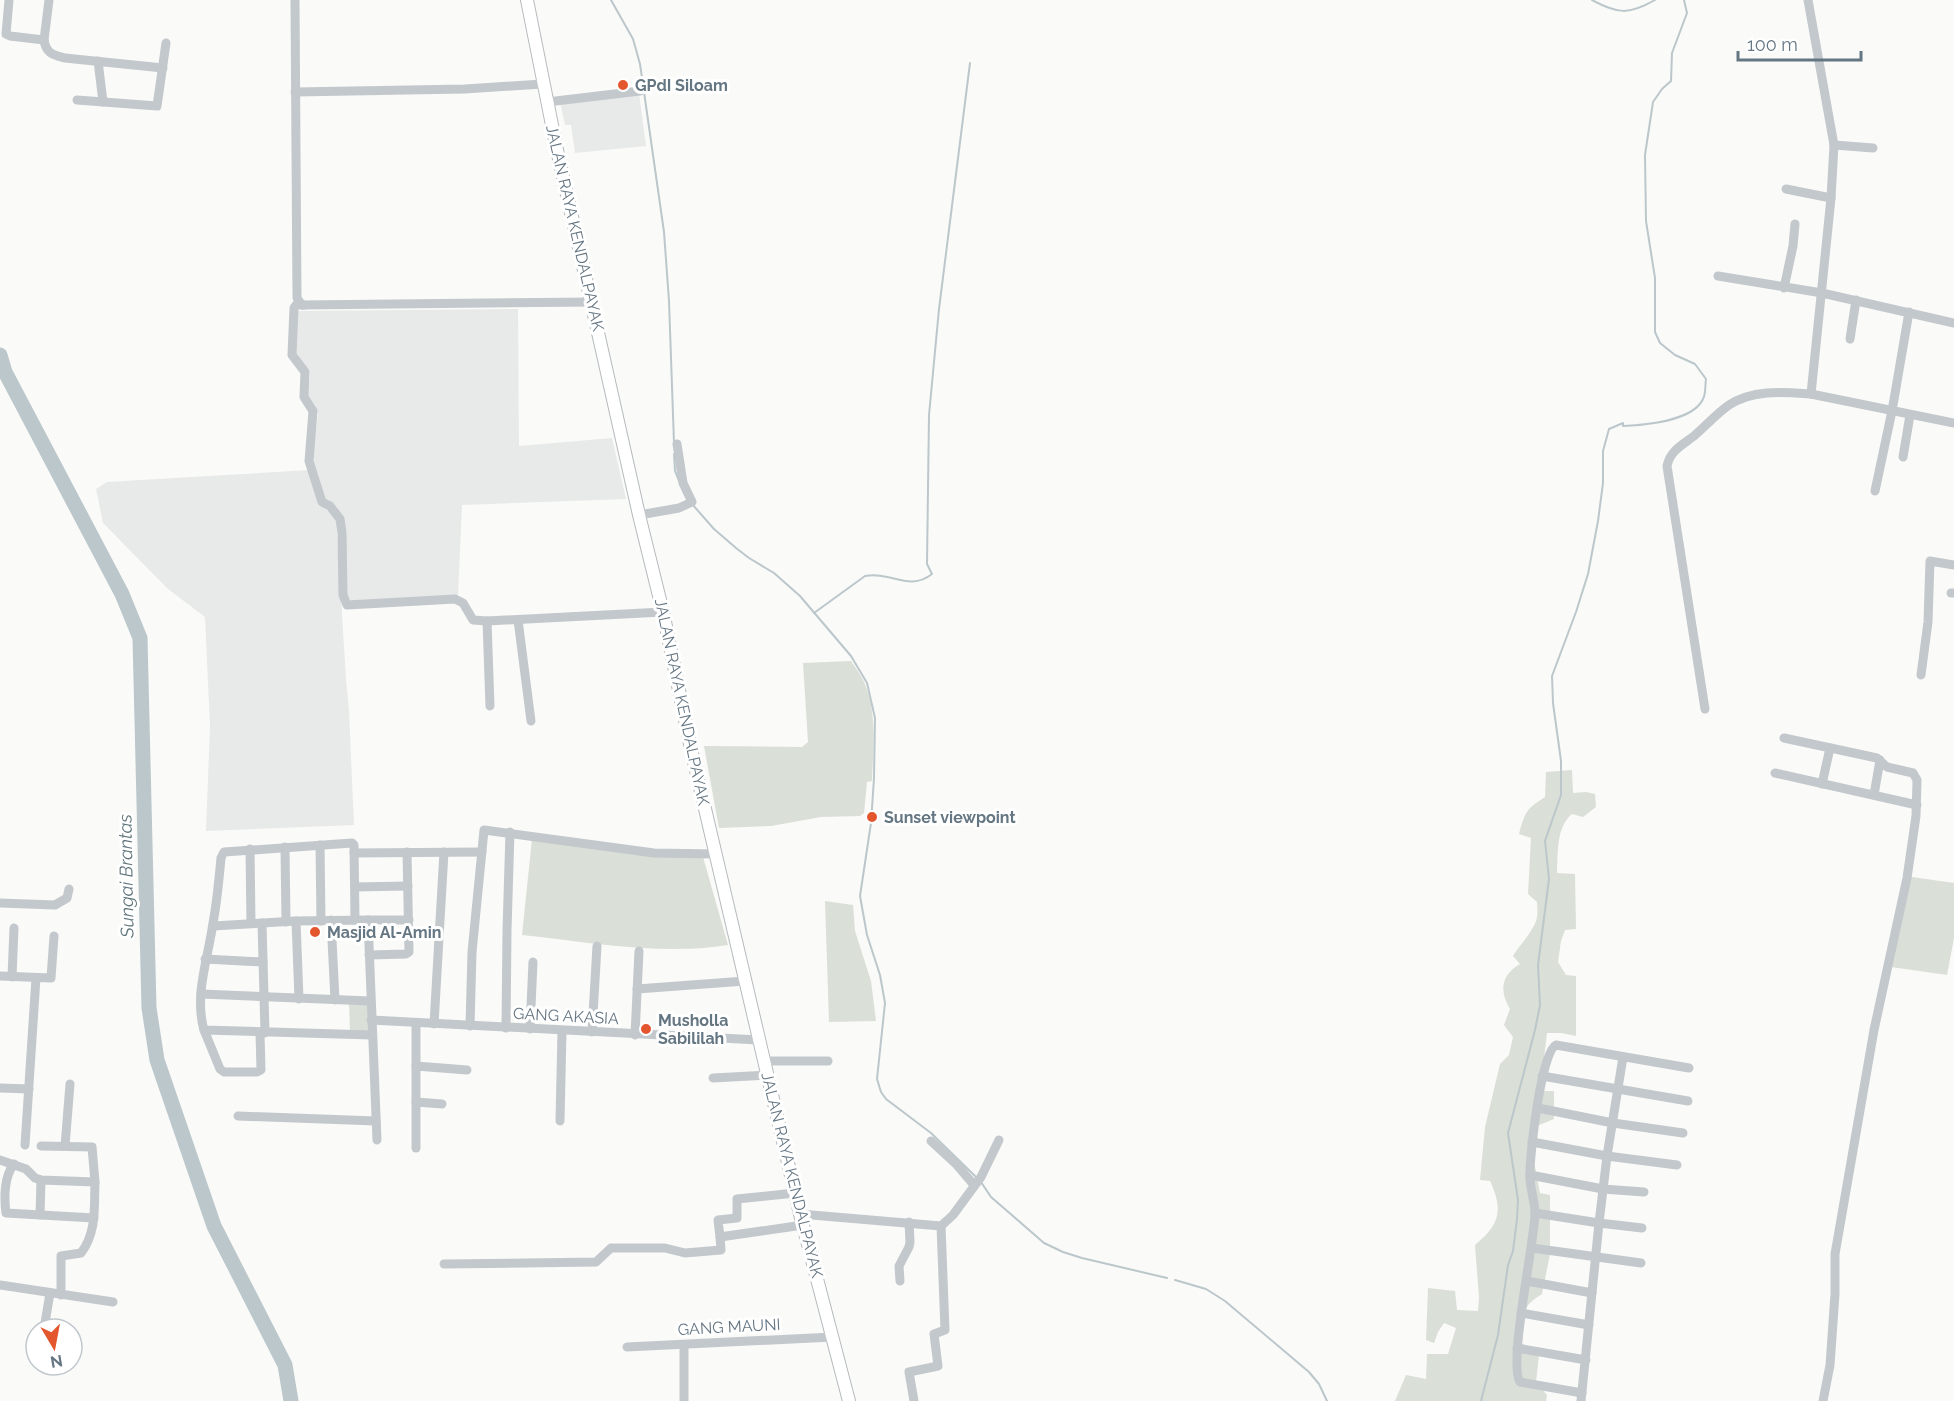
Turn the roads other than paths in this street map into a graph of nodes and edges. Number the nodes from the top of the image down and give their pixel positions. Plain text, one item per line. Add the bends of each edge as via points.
1 (9, 0) edge
2 (49, 0) edge
3 (296, 0) edge
4 (526, 0) edge
5 (1808, 0) edge
6 (44, 40) junction
7 (166, 43) dead end
8 (98, 62) junction
9 (163, 68) junction
10 (543, 84) junction
11 (640, 91) dead end
12 (295, 92) junction
13 (77, 100) dead end
14 (103, 102) junction
15 (547, 102) junction
16 (1834, 145) junction
17 (1873, 148) dead end
18 (1786, 189) dead end
19 (1832, 198) junction
20 (1795, 224) dead end
21 (1718, 276) dead end
22 (1784, 288) junction
23 (1822, 293) junction
24 (1856, 300) junction
25 (592, 302) junction
26 (304, 305) junction
27 (1909, 312) junction
28 (1954, 323) edge
29 (1850, 339) dead end
30 (1811, 394) junction
31 (1892, 411) junction
32 (1910, 415) junction
33 (1954, 423) edge
34 (677, 444) dead end
35 (1903, 457) dead end
36 (1875, 491) dead end
37 (639, 515) junction
38 (1954, 565) edge
39 (663, 612) junction
40 (518, 620) junction
41 (487, 621) junction
42 (1921, 675) dead end
43 (490, 706) dead end
44 (1705, 709) dead end
45 (531, 721) dead end
46 (1784, 738) dead end
47 (1830, 748) junction
48 (1880, 760) junction
49 (1775, 773) dead end
50 (1822, 784) junction
51 (1874, 795) junction
52 (1917, 805) junction
53 (510, 832) junction
54 (320, 845) junction
55 (285, 847) junction
56 (250, 849) junction
57 (407, 852) junction
58 (444, 852) junction
59 (482, 852) junction
60 (354, 853) junction
61 (716, 854) junction
62 (408, 886) junction
63 (355, 887) junction
64 (69, 889) dead end
65 (0, 903) edge
66 (326, 920) junction
67 (355, 920) junction
68 (368, 920) junction
69 (409, 920) junction
70 (296, 921) junction
71 (285, 922) junction
72 (251, 923) junction
73 (262, 923) junction
74 (213, 926) junction
75 (14, 928) dead end
76 (54, 936) dead end
77 (597, 946) dead end
78 (639, 951) dead end
79 (369, 955) junction
80 (205, 959) junction
81 (263, 962) junction
82 (533, 962) dead end
83 (0, 976) edge
84 (12, 977) junction
85 (36, 978) junction
86 (745, 981) junction
87 (637, 989) junction
88 (201, 994) junction
89 (265, 997) junction
90 (299, 999) junction
91 (335, 1000) junction
92 (370, 1001) junction
93 (371, 1020) junction
94 (416, 1023) junction
95 (434, 1024) junction
96 (470, 1026) junction
97 (506, 1028) junction
98 (530, 1029) junction
99 (204, 1030) junction
100 (562, 1030) junction
101 (592, 1032) junction
102 (263, 1033) junction
103 (372, 1035) junction
104 (635, 1035) junction
105 (759, 1040) junction
106 (1623, 1057) junction
107 (763, 1061) junction
108 (828, 1061) dead end
109 (416, 1066) junction
110 (1689, 1068) dead end
111 (466, 1070) dead end
112 (766, 1075) junction
113 (1542, 1076) junction
114 (714, 1078) dead end
115 (69, 1084) dead end
116 (0, 1088) edge
117 (29, 1089) junction
118 (1618, 1089) junction
119 (1688, 1101) dead end
120 (416, 1102) junction
121 (442, 1104) dead end
122 (1538, 1108) junction
123 (238, 1116) dead end
124 (376, 1121) junction
125 (560, 1121) dead end
126 (1613, 1123) junction
127 (1683, 1133) dead end
128 (377, 1140) dead end
129 (999, 1140) dead end
130 (931, 1141) dead end
131 (1533, 1142) junction
132 (25, 1145) dead end
133 (41, 1146) dead end
134 (65, 1146) junction
135 (416, 1148) dead end
136 (1607, 1156) junction
137 (0, 1160) edge
138 (14, 1164) junction
139 (1677, 1165) dead end
140 (1530, 1175) junction
141 (41, 1180) junction
142 (94, 1182) junction
143 (977, 1182) junction
144 (1603, 1189) junction
145 (1644, 1192) dead end
146 (795, 1193) junction
147 (1535, 1213) junction
148 (40, 1215) junction
149 (94, 1218) junction
150 (801, 1219) junction
151 (909, 1222) junction
152 (1599, 1223) junction
153 (941, 1226) junction
154 (1642, 1228) dead end
155 (720, 1237) junction
156 (1532, 1248) junction
157 (1596, 1258) junction
158 (1641, 1263) dead end
159 (444, 1264) dead end
160 (900, 1281) dead end
161 (1527, 1281) junction
162 (0, 1285) edge
163 (1592, 1293) junction
164 (56, 1294) junction
165 (112, 1302) dead end
166 (1521, 1313) junction
167 (48, 1317) edge
168 (1588, 1325) junction
169 (833, 1337) junction
170 (684, 1345) junction
171 (627, 1347) dead end
172 (1517, 1348) junction
173 (1586, 1360) junction
174 (1582, 1397) edge
175 (684, 1401) edge
176 (849, 1401) edge
177 (914, 1401) edge
178 (1823, 1401) edge

1 - 6 street via 6,34
2 - 6 street
3 - 12 street
4 - 10 main road, JALAN RAYA KENDALPAYAK
5 - 16 street
6 - 8 street via 47,50 54,55
7 - 9 street
8 - 9 street
8 - 14 street
9 - 14 street via 157,106
10 - 12 street
10 - 15 main road, JALAN RAYA KENDALPAYAK
11 - 15 street
12 - 26 street via 297,298
13 - 14 street
15 - 25 main road, JALAN RAYA KENDALPAYAK
16 - 17 street
16 - 19 street
18 - 19 street
19 - 23 street
20 - 22 street
21 - 22 street
22 - 23 street
23 - 24 street
23 - 30 street
24 - 27 street
24 - 29 street
25 - 26 street
25 - 37 main road, JALAN RAYA KENDALPAYAK
26 - 41 street via 294,308 292,355 305,372 304,397 313,411 309,461 322,502 337,512 340,519 344,600 347,605 455,599 463,603 473,620
27 - 28 street
27 - 31 street
30 - 31 street
30 - 44 street via 1758,393 1742,398 1669,457 1667,466
31 - 32 street
31 - 36 street
32 - 33 street
32 - 35 street
34 - 37 street via 690,503
37 - 39 main road, JALAN RAYA KENDALPAYAK
38 - 42 street via 1930,561
39 - 40 street
39 - 61 main road, JALAN RAYA KENDALPAYAK
40 - 41 street
40 - 45 street
41 - 43 street
46 - 47 street
47 - 48 street
47 - 50 street
48 - 51 street
48 - 52 street via 1887,767 1916,776
49 - 50 street
50 - 51 street
51 - 52 street
52 - 178 street via 1907,878 1874,1030 1834,1254 1830,1365
53 - 59 street via 484,830
53 - 61 street via 654,853
53 - 97 street
54 - 55 street
54 - 60 street via 352,843
54 - 66 street
55 - 56 street
55 - 71 street
56 - 72 street
56 - 74 street via 224,852 221,858
57 - 58 street
57 - 60 street
57 - 62 street
58 - 59 street
58 - 95 street
59 - 96 street via 472,952
60 - 63 street
61 - 86 main road, JALAN RAYA KENDALPAYAK
62 - 63 street
62 - 69 street
63 - 67 street
64 - 65 street via 67,898 56,905
66 - 67 street
66 - 70 street
66 - 91 street
67 - 68 street
68 - 69 street
68 - 79 street
69 - 79 street via 408,954
70 - 71 street
70 - 90 street
71 - 73 street
72 - 73 street
72 - 74 street
73 - 81 street
74 - 80 street
75 - 84 street
76 - 85 street via 52,977
77 - 101 street
78 - 87 street
79 - 92 street
80 - 81 street
80 - 88 street
81 - 89 street
82 - 98 street
83 - 84 street
84 - 85 street
85 - 117 street
86 - 87 street
86 - 105 main road, JALAN RAYA KENDALPAYAK
87 - 104 street
88 - 89 street
88 - 99 street
89 - 90 street
89 - 102 street
90 - 91 street
91 - 92 street
92 - 93 street
93 - 94 street, GANG AKASIA
93 - 103 street
94 - 95 street, GANG AKASIA
94 - 109 street
95 - 96 street, GANG AKASIA
96 - 97 street, GANG AKASIA
97 - 98 street, GANG AKASIA
98 - 100 street, GANG AKASIA
99 - 102 street
99 - 102 street via 224,1072 261,1070
100 - 101 street, GANG AKASIA
100 - 125 street
101 - 104 street, GANG AKASIA
102 - 103 street
103 - 124 street
104 - 105 street, GANG AKASIA
105 - 107 main road, JALAN RAYA KENDALPAYAK
106 - 110 street
106 - 113 street via 1555,1045
106 - 118 street
107 - 108 street
107 - 112 main road, JALAN RAYA KENDALPAYAK
109 - 111 street
109 - 120 street
112 - 114 street
112 - 146 main road, JALAN RAYA KENDALPAYAK
113 - 118 street
113 - 122 street
115 - 134 street
116 - 117 street
117 - 132 street
118 - 119 street
118 - 126 street
120 - 121 street
120 - 135 street
122 - 126 street
122 - 131 street
123 - 124 street
124 - 128 street
126 - 127 street
126 - 136 street
129 - 143 street
130 - 143 street
131 - 136 street
131 - 140 street
133 - 134 street
134 - 142 street via 92,1147
136 - 139 street
136 - 144 street
137 - 138 street
138 - 141 street
138 - 148 street via 7,1185 6,1213
140 - 144 street
140 - 147 street
141 - 142 street
141 - 148 street
142 - 149 street
143 - 153 street
144 - 145 street
144 - 152 street
146 - 150 main road, JALAN RAYA KENDALPAYAK
146 - 155 street via 736,1199 737,1218 718,1220
147 - 152 street
147 - 156 street
148 - 149 street
149 - 164 street via 81,1253 61,1256
150 - 151 street
150 - 155 street
150 - 169 main road, JALAN RAYA KENDALPAYAK
151 - 153 street
151 - 160 street via 909,1247 899,1266
152 - 154 street
152 - 157 street
153 - 177 street via 945,1330 934,1334 938,1366 909,1372
155 - 159 street via 721,1250 685,1253 665,1248 611,1248 596,1262
156 - 157 street
156 - 161 street
157 - 158 street
157 - 163 street
161 - 163 street
161 - 166 street
162 - 164 street
163 - 168 street
164 - 165 street
164 - 167 street
166 - 168 street
166 - 172 street
168 - 173 street
169 - 170 street, GANG MAUNI
169 - 176 main road, JALAN RAYA KENDALPAYAK
170 - 171 street, GANG MAUNI
170 - 175 street
172 - 173 street
172 - 174 street via 1519,1381
173 - 174 street

